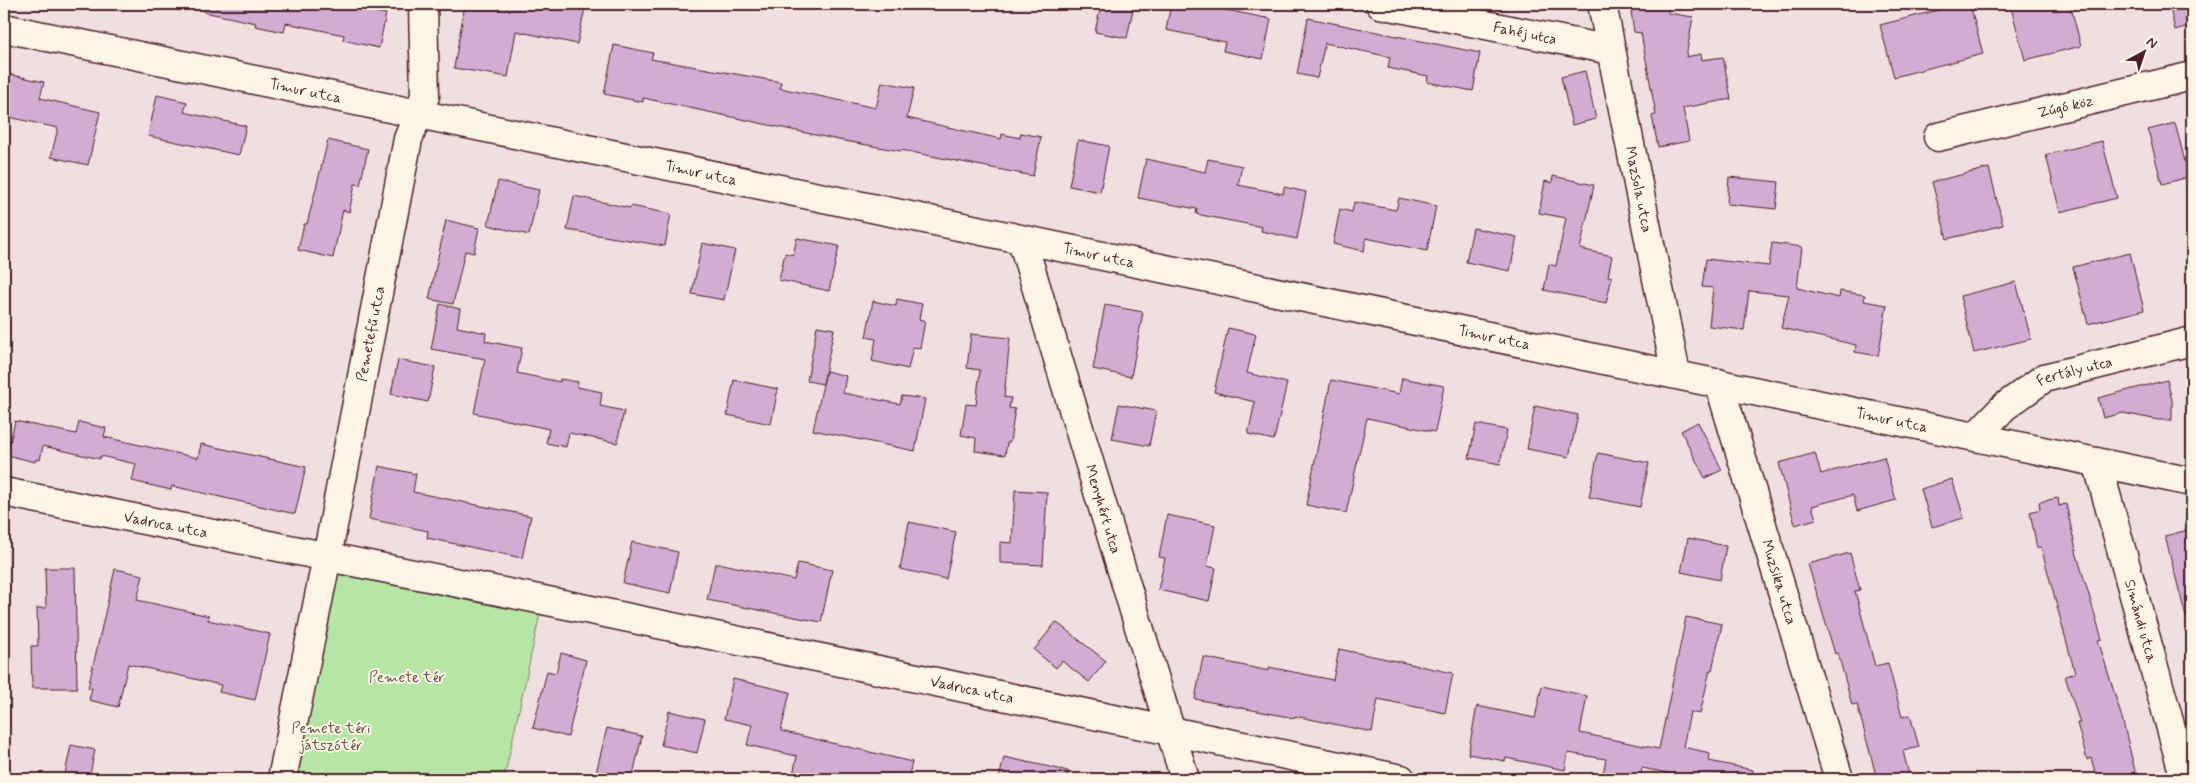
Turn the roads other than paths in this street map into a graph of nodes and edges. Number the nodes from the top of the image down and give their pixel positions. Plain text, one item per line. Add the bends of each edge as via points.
1 (423, 4) edge
2 (1380, 4) edge
3 (1602, 4) edge
4 (4, 28) edge
5 (1611, 50) junction
6 (2192, 76) edge
7 (418, 113) junction
8 (1938, 137) dead end
9 (1022, 240) junction
10 (2192, 341) edge
11 (1676, 374) junction
12 (1719, 383) junction
13 (1976, 436) junction
14 (2097, 462) junction
15 (2192, 482) edge
16 (4, 492) edge
17 (328, 557) junction
18 (1171, 732) junction
19 (282, 779) edge
20 (1185, 779) edge
21 (1401, 779) edge
22 (1839, 779) edge
23 (2185, 779) edge

1 - 7 street, Pemetefű utca via 425,96
2 - 5 street, Fahéj utca
3 - 5 street, Mazsola utca
4 - 7 street, Timur utca
5 - 11 street, Mazsola utca
6 - 8 street, Zúgó köz
7 - 9 street, Timur utca
7 - 17 street, Pemetefű utca via 408,139
9 - 11 street, Timur utca
9 - 18 street, Menyhért utca
10 - 13 street, Fertály utca via 2044,378 2004,407
11 - 12 street, Timur utca
12 - 13 street, Timur utca
12 - 22 street, Muzsika utca
13 - 14 street, Timur utca
14 - 15 street, Timur utca
14 - 23 street, Simándi utca
16 - 17 street, Vadruca utca
17 - 18 street, Vadruca utca
17 - 19 street
18 - 20 street, Menyhért utca
18 - 21 street, Vadruca utca

